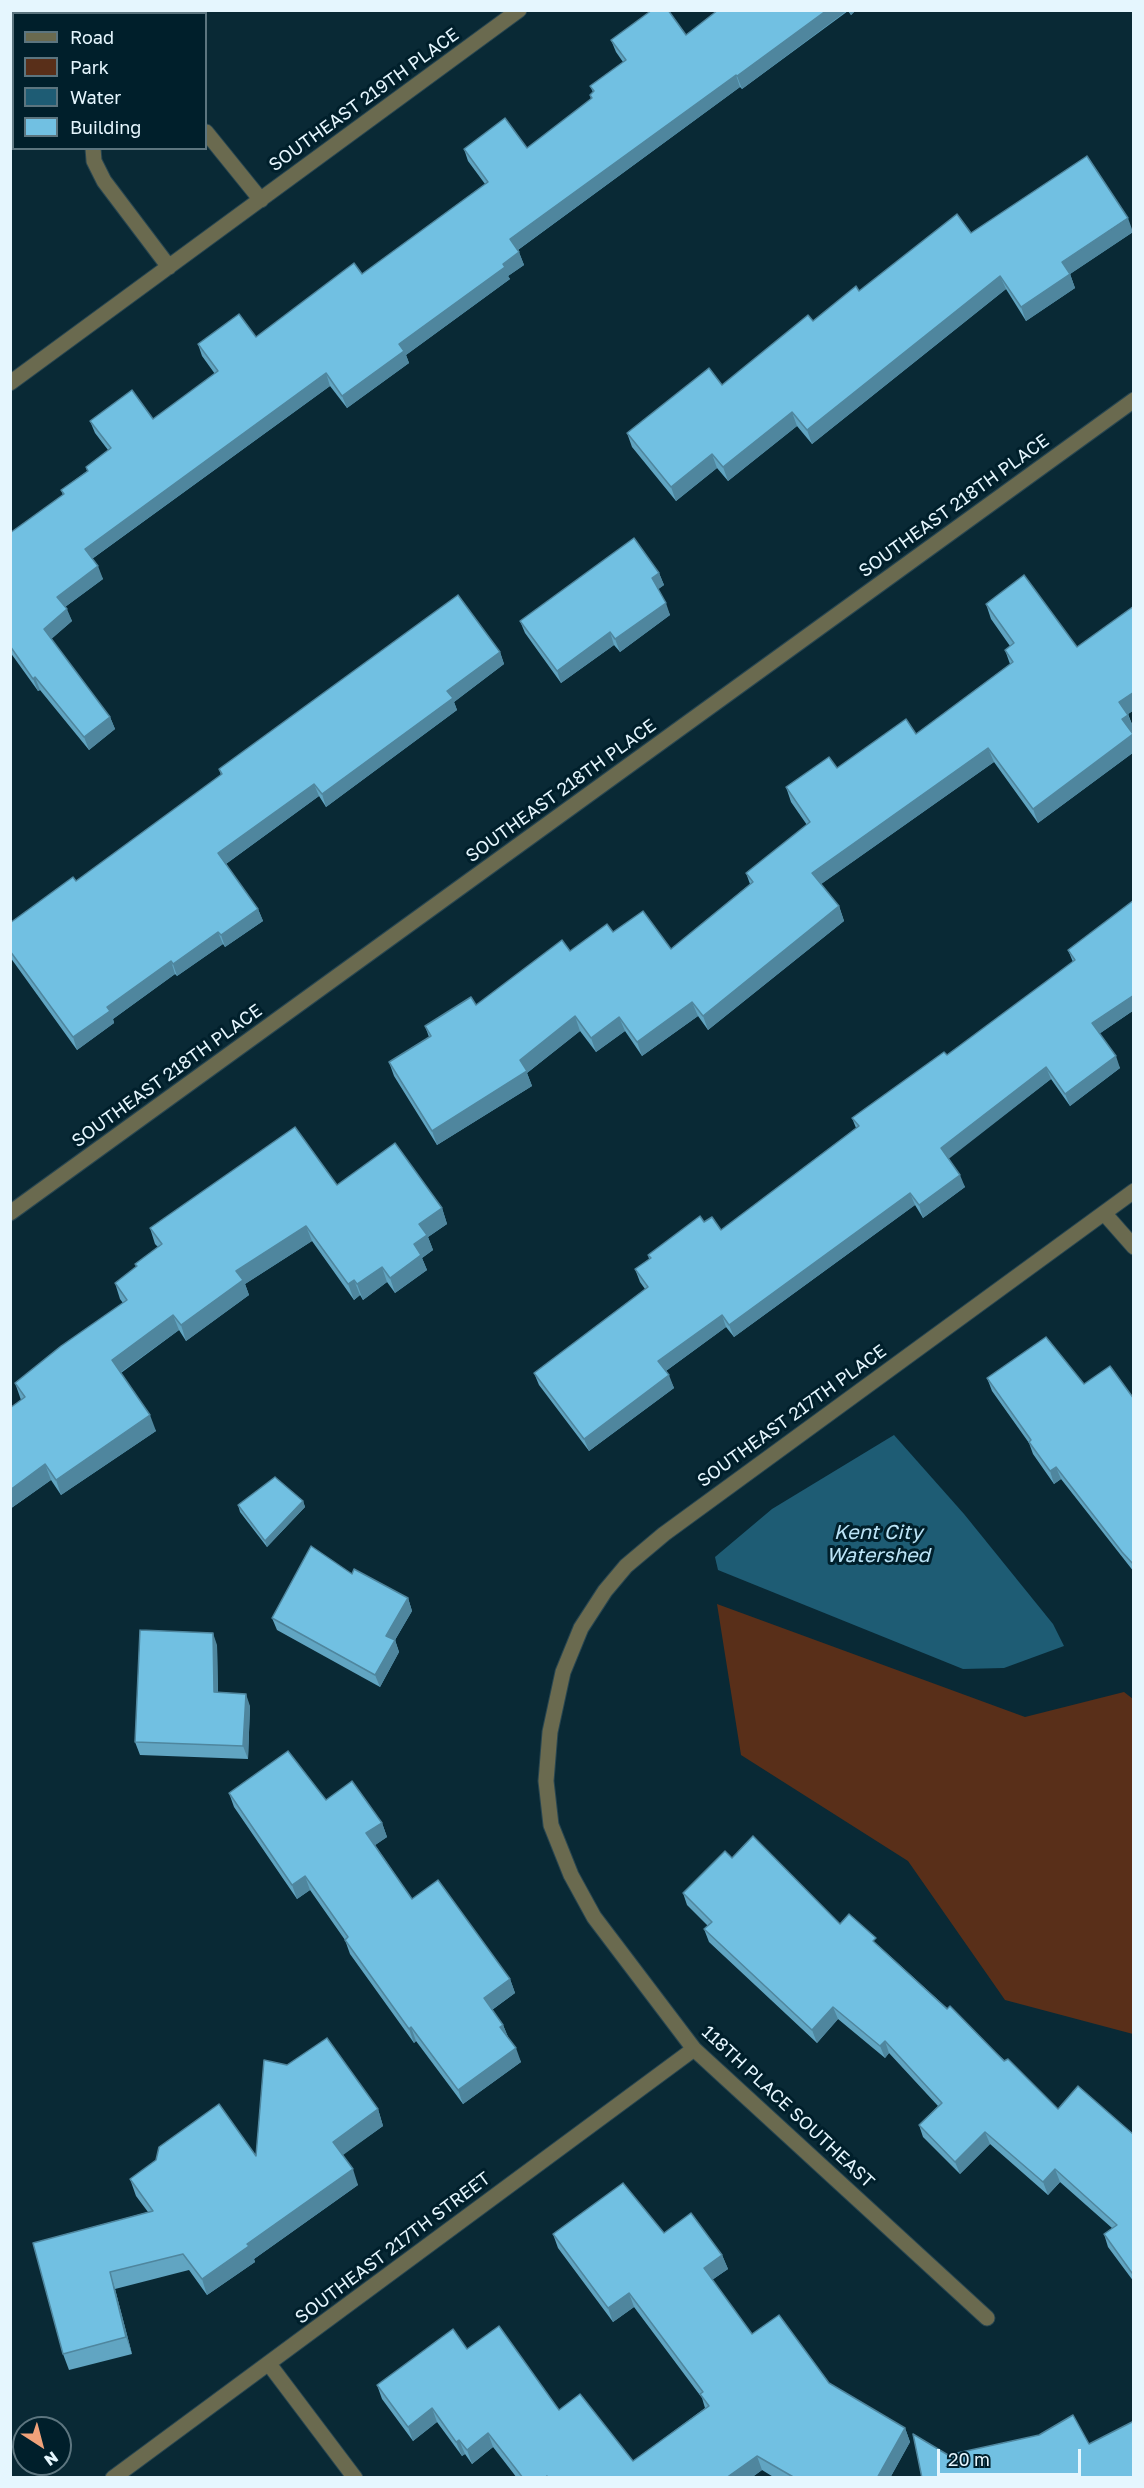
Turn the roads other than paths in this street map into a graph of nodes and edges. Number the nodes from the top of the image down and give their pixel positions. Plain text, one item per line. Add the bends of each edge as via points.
1 (519, 10) edge
2 (207, 133) edge
3 (93, 150) edge
4 (261, 200) junction
5 (169, 267) junction
6 (10, 383) edge
7 (1134, 400) edge
8 (1134, 1191) edge
9 (10, 1213) edge
10 (1104, 1213) junction
11 (1134, 1247) edge
12 (550, 1731) joint
13 (694, 2049) junction
14 (987, 2318) dead end
15 (269, 2364) junction
16 (113, 2478) edge
17 (355, 2478) edge

1 - 4 street, SOUTHEAST 219TH PLACE
2 - 4 street
3 - 5 street via 104,181
4 - 5 street, SOUTHEAST 219TH PLACE
5 - 6 street, SOUTHEAST 219TH PLACE
7 - 9 street, SOUTHEAST 218TH PLACE
8 - 10 street, SOUTHEAST 217TH PLACE
10 - 11 street
10 - 12 street, SOUTHEAST 217TH PLACE via 626,1566 581,1628 563,1672
12 - 13 street, 118TH PLACE SOUTHEAST via 546,1782 551,1825 571,1875 594,1917
13 - 14 street, 118TH PLACE SOUTHEAST
13 - 15 street, SOUTHEAST 217TH STREET
15 - 16 street, SOUTHEAST 217TH STREET
15 - 17 street

